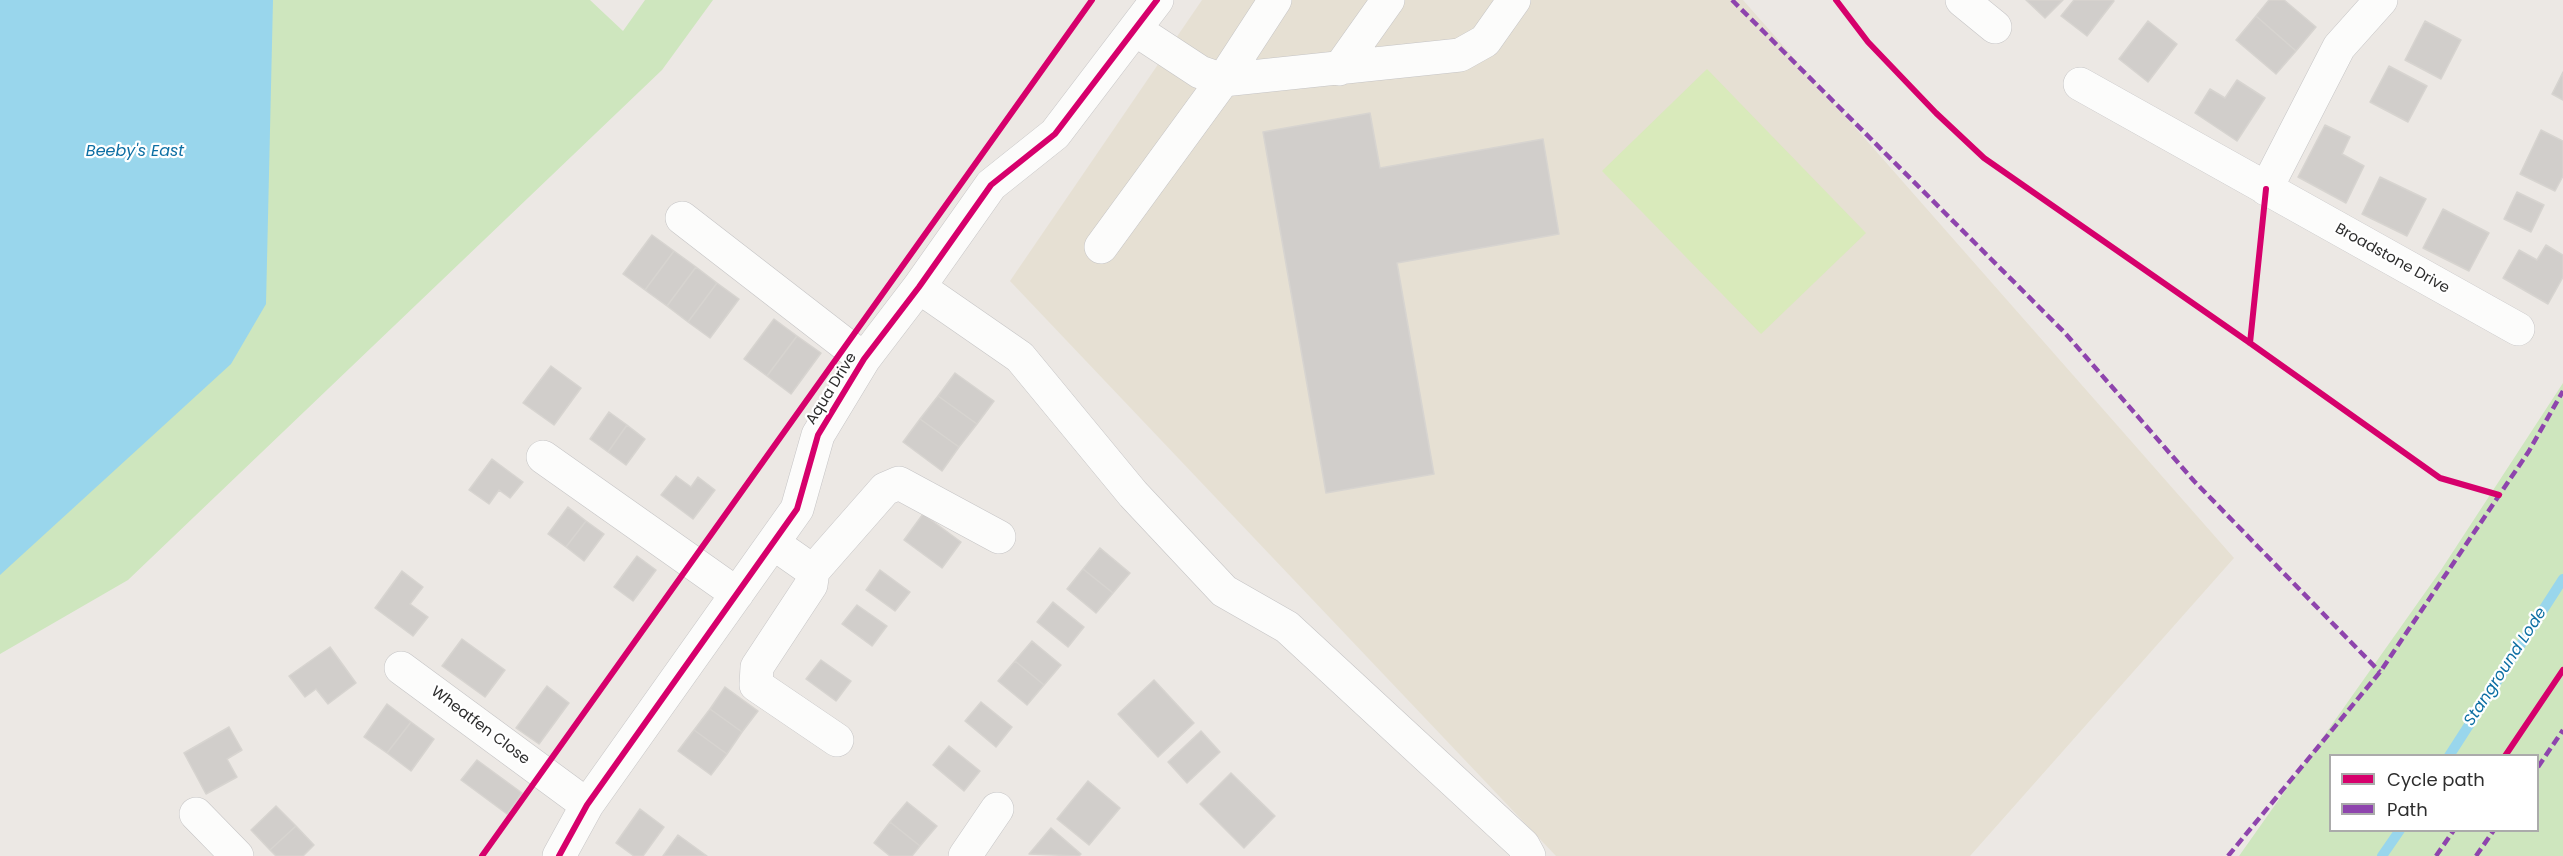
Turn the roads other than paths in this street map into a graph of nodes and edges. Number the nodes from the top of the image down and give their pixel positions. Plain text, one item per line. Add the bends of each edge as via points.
1 (1157, 0) edge
2 (1275, 0) edge
3 (1388, 0) edge
4 (1514, 0) edge
5 (1962, 0) edge
6 (2381, 0) edge
7 (1995, 27) dead end
8 (1136, 30) junction
9 (1339, 69) junction
10 (1223, 80) junction
11 (2080, 84) dead end
12 (2266, 189) junction
13 (682, 218) dead end
14 (1101, 247) dead end
15 (919, 287) junction
16 (2518, 329) dead end
17 (864, 359) junction
18 (543, 457) dead end
19 (999, 537) dead end
20 (773, 543) junction
21 (813, 572) junction
22 (737, 594) junction
23 (401, 668) dead end
24 (837, 740) dead end
25 (587, 805) junction
26 (997, 809) dead end
27 (196, 814) dead end
28 (972, 854) edge
29 (237, 856) edge
30 (559, 856) edge
31 (1529, 856) edge

1 - 8 street, Aqua Drive
2 - 10 street
3 - 9 street
4 - 9 street via 1485,41 1460,55
5 - 7 street
6 - 12 street via 2338,47
8 - 10 street via 1200,72
8 - 15 street, Aqua Drive via 1055,134 991,185
9 - 10 street
10 - 14 street
11 - 12 street, Broadstone Drive
12 - 16 street, Broadstone Drive
13 - 17 street
15 - 17 street, Aqua Drive
15 - 31 street via 1020,357 1133,494 1224,591 1287,627 1523,844
17 - 20 street, Aqua Drive via 818,435 797,509
18 - 22 street
19 - 21 street via 899,483 885,489
20 - 21 street
20 - 22 street, Aqua Drive
21 - 24 street via 811,585 757,667 756,685
22 - 25 street, Aqua Drive
23 - 25 street, Wheatfen Close
25 - 30 street, Aqua Drive
26 - 28 street
27 - 29 street

